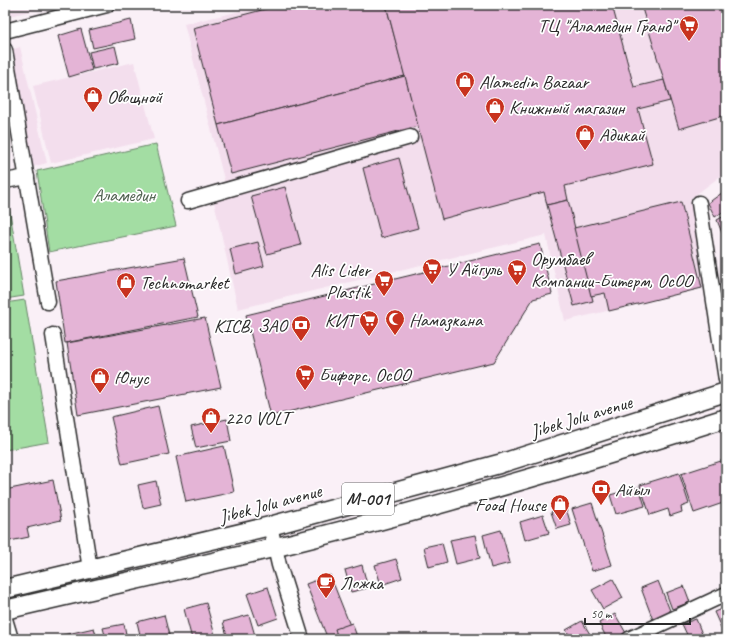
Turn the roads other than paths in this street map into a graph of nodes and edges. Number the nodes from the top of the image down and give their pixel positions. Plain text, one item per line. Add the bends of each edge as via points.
1 (107, 5) edge
2 (5, 31) edge
3 (5, 50) edge
4 (410, 137) dead end
5 (27, 177) junction
6 (5, 181) edge
7 (188, 201) dead end
8 (699, 203) dead end
9 (48, 302) dead end
10 (53, 335) dead end
11 (726, 380) edge
12 (726, 392) edge
13 (726, 418) edge
14 (270, 526) junction
15 (274, 547) junction
16 (90, 569) junction
17 (5, 589) edge
18 (726, 594) edge
19 (5, 610) edge
20 (5, 619) edge
21 (11, 639) edge
22 (302, 639) edge
23 (629, 639) edge

1 - 2 street
3 - 5 street
4 - 7 street
5 - 6 street
5 - 9 street
8 - 11 street
10 - 16 street
12 - 14 main road, Jibek Jolu avenue / М-001 via 499,464
13 - 15 main road, М-001 via 598,459 458,499
14 - 15 street
14 - 16 main road, Jibek Jolu avenue / М-001
15 - 19 main road, М-001
15 - 22 street
16 - 17 main road, Jibek Jolu avenue / М-001
18 - 23 street
20 - 21 street

